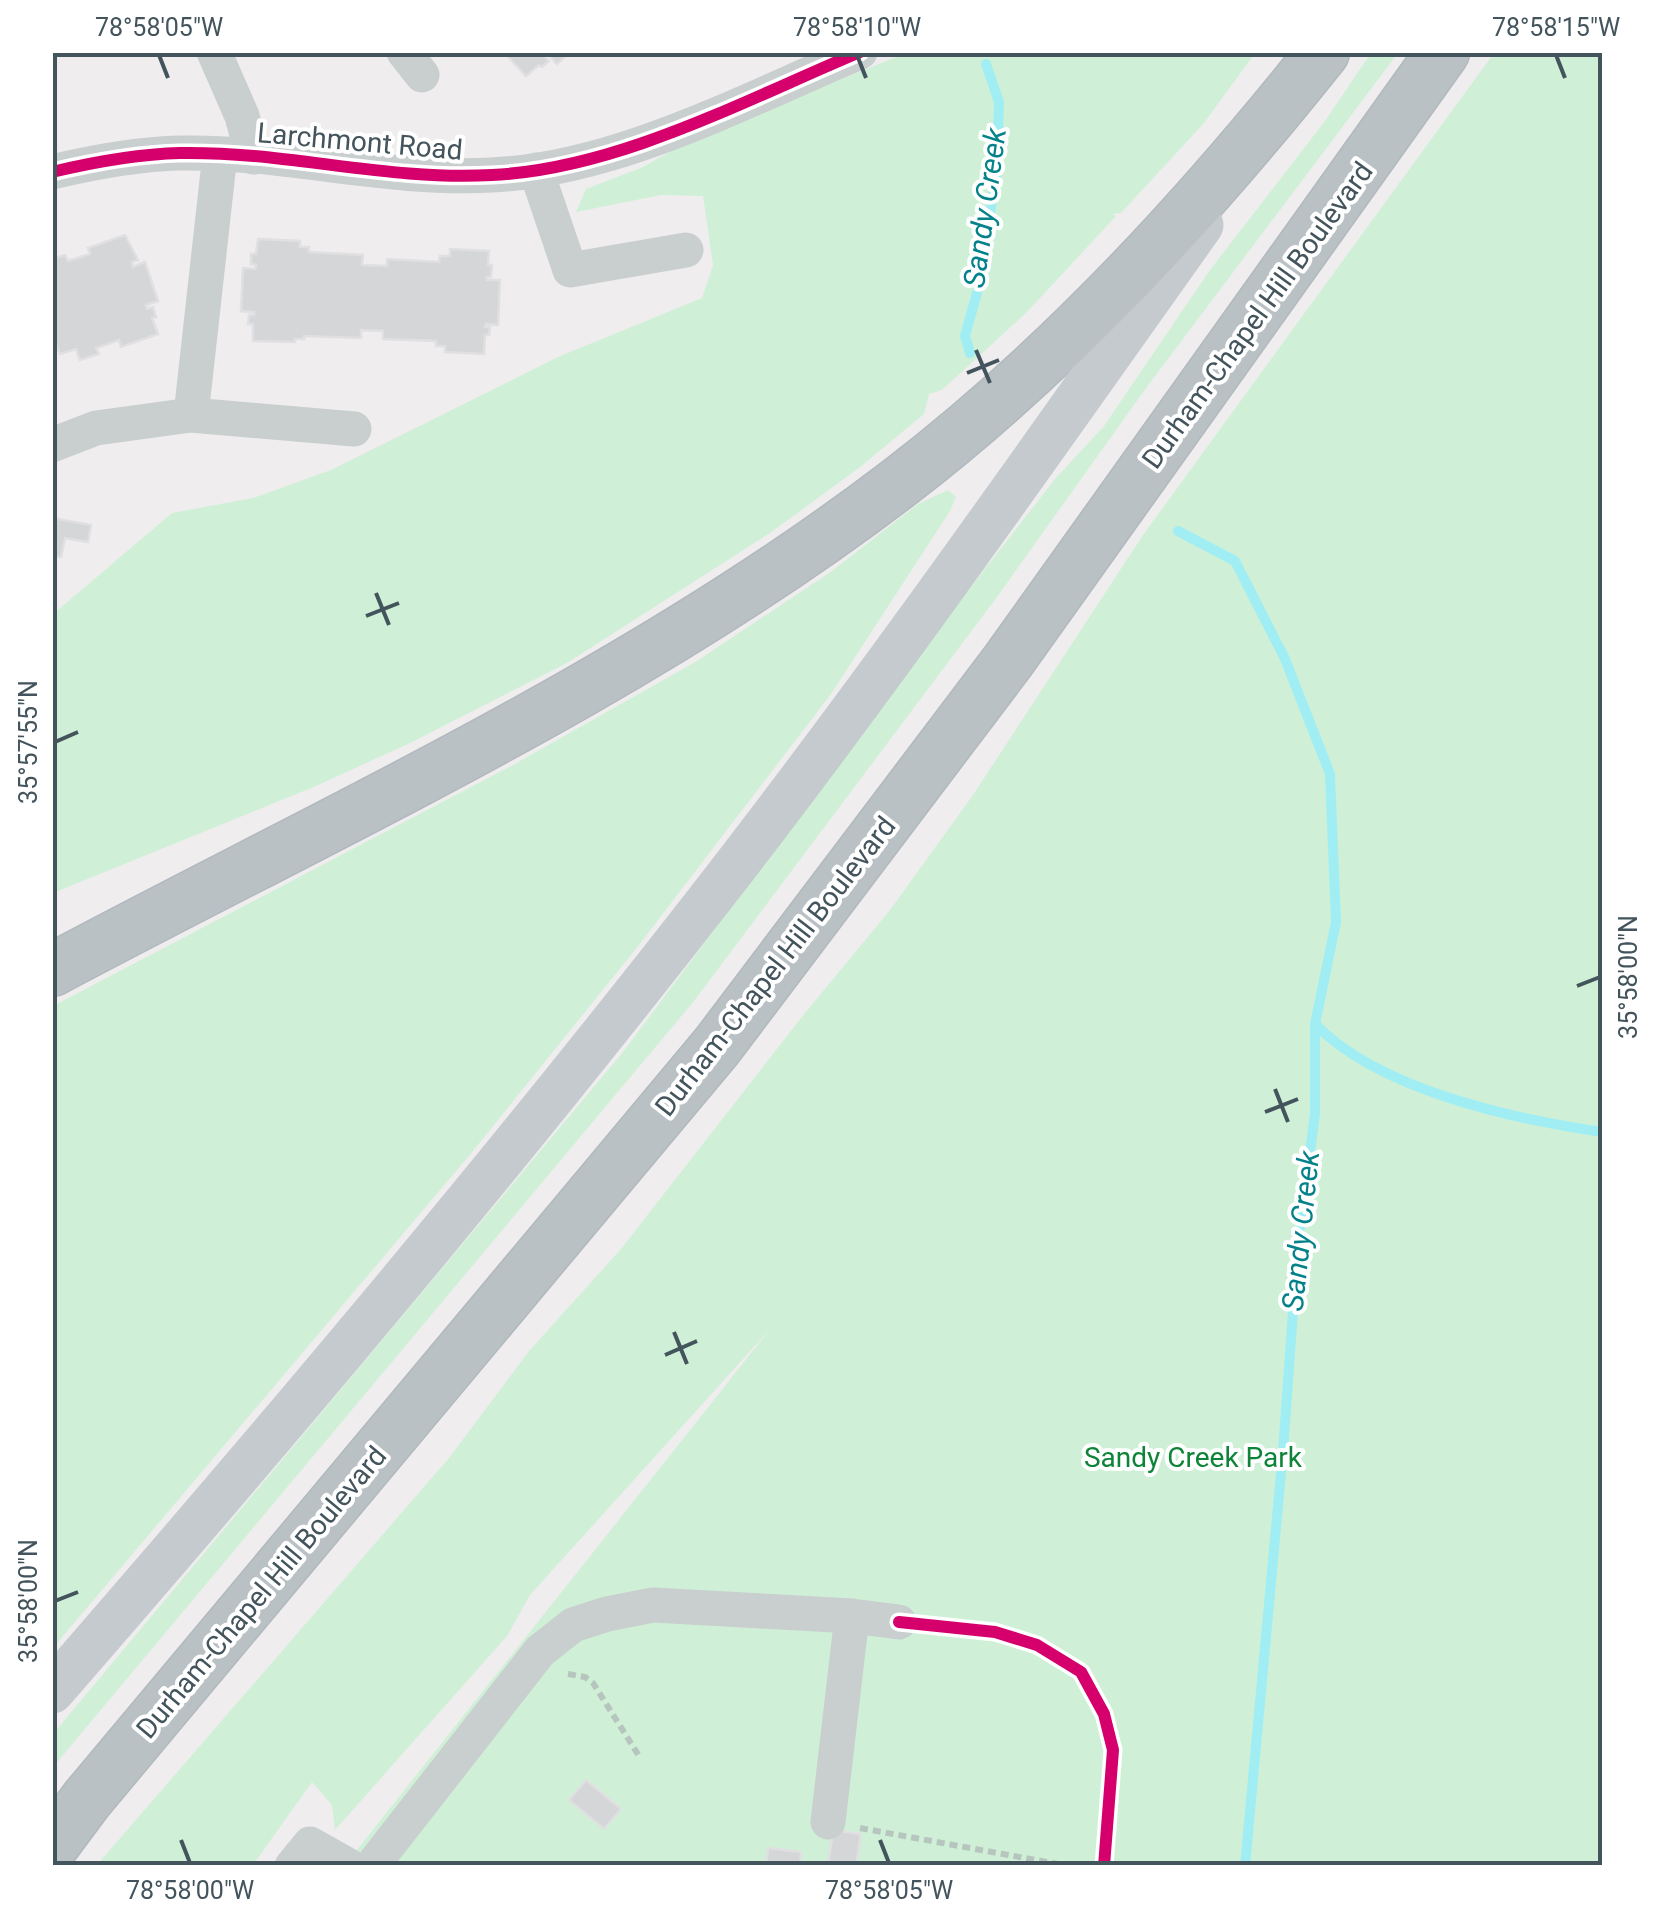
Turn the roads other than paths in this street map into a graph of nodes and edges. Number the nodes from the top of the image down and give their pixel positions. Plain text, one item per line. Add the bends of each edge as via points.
1 (214, 52) edge
2 (860, 52) edge
3 (1324, 52) edge
4 (1443, 52) edge
5 (236, 156) junction
6 (536, 170) junction
7 (52, 172) edge
8 (686, 250) dead end
9 (191, 415) junction
10 (354, 429) dead end
11 (52, 445) edge
12 (478, 746) junction
13 (52, 934) edge
14 (52, 970) edge
15 (852, 1616) junction
16 (899, 1622) dead end
17 (52, 1691) edge
18 (844, 1825) road end
19 (52, 1842) edge
20 (301, 1855) edge
21 (349, 1866) edge
22 (372, 1866) edge

1 - 5 street via 242,116
2 - 6 street, Larchmont Road via 661,135
3 - 12 highway via 1179,223 948,444 736,595
3 - 17 main road via 978,538 718,888 526,1130
4 - 19 highway, Durham-Chapel Hill Boulevard via 1008,661 717,1046
5 - 6 street, Larchmont Road via 416,175
5 - 7 street, Larchmont Road via 138,156
5 - 9 street
6 - 8 street via 570,270
9 - 10 street
9 - 11 street via 96,428
12 - 13 highway
12 - 14 highway
15 - 16 street
15 - 18 street
15 - 22 street via 653,1605 573,1625 540,1650
20 - 21 street

